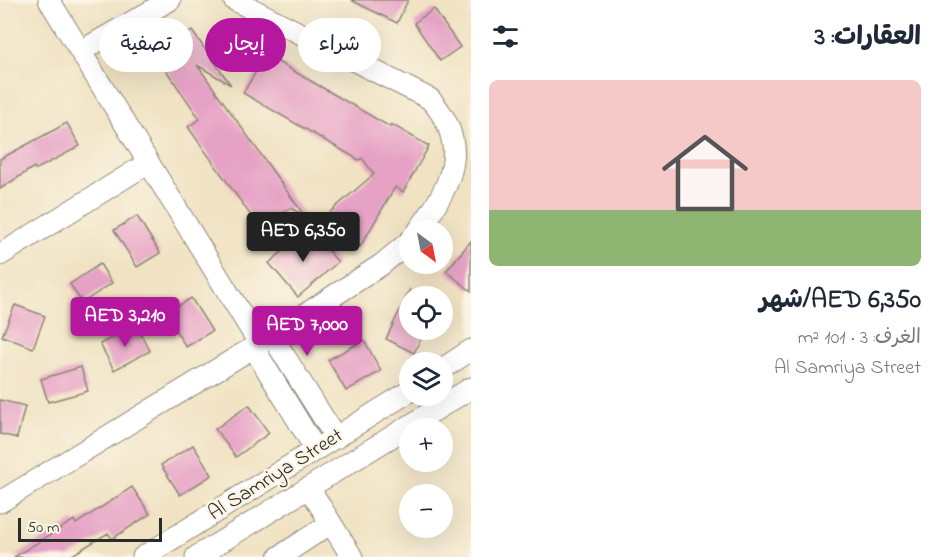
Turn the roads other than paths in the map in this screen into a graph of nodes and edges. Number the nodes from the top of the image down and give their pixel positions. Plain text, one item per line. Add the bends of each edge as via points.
1 (49, 0) edge
2 (170, 0) edge
3 (234, 0) edge
4 (81, 51) junction
5 (148, 164) junction
6 (426, 220) edge
7 (399, 251) edge
8 (0, 255) edge
9 (261, 342) junction
10 (471, 350) edge
11 (453, 362) edge
12 (471, 388) edge
13 (399, 398) edge
14 (336, 438) junction
15 (316, 450) junction
16 (309, 488) junction
17 (0, 502) edge
18 (331, 524) junction
19 (143, 557) edge
20 (196, 557) edge
21 (279, 557) edge
22 (352, 557) edge

1 - 4 street
2 - 4 street
3 - 6 street via 444,109 460,133 464,153 457,179
4 - 5 street
5 - 8 street
5 - 9 street
7 - 9 street
9 - 14 street
9 - 15 street
9 - 17 street
10 - 11 street
12 - 16 street, Al Samriya Street
13 - 14 street, Al Samriya Street
14 - 15 street, Al Samriya Street
15 - 19 street, Al Samriya Street
16 - 18 street
16 - 20 street, Al Samriya Street
18 - 21 street
18 - 22 street

